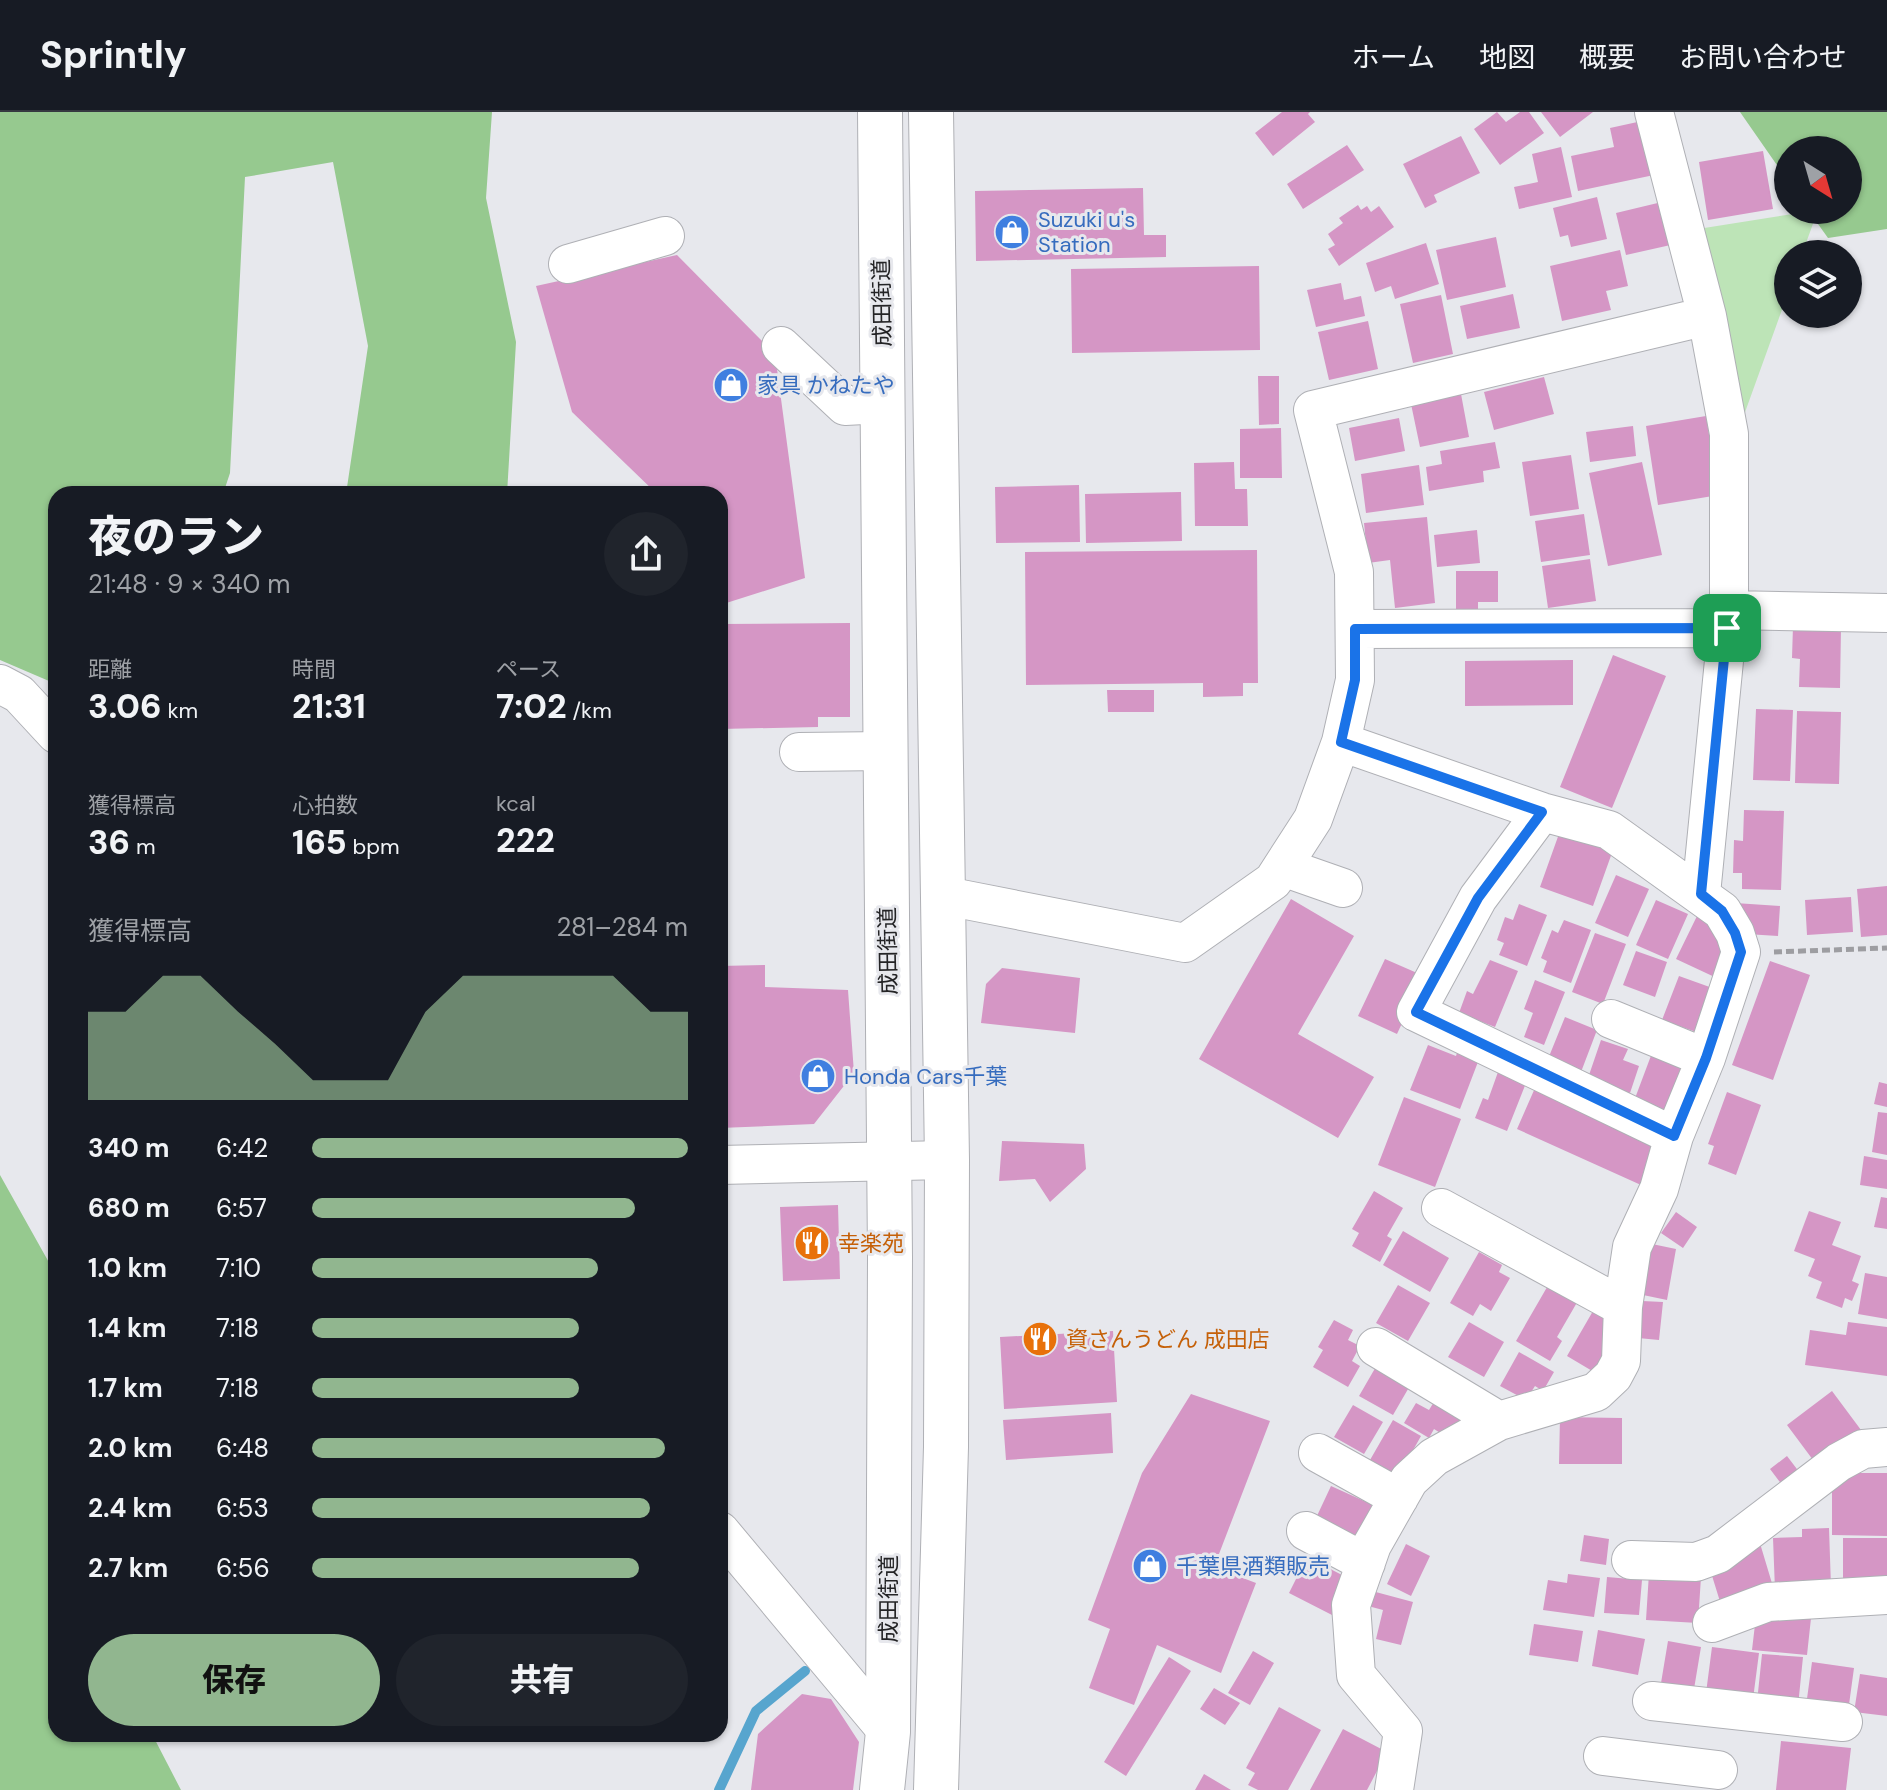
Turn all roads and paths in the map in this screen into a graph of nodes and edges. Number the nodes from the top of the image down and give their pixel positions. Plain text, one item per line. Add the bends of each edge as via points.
1 (880, 112) edge
2 (931, 112) edge
3 (1654, 112) edge
4 (665, 236) dead end
5 (568, 264) dead end
6 (1707, 316) junction
7 (781, 346) dead end
8 (883, 404) junction
9 (1887, 613) edge
10 (1728, 619) junction
11 (1355, 629) junction
12 (0, 684) edge
13 (48, 725) edge
14 (1341, 742) junction
15 (886, 751) junction
16 (799, 752) dead end
17 (1542, 812) junction
18 (1283, 867) junction
19 (1343, 888) dead end
20 (1701, 894) junction
21 (942, 898) junction
22 (1887, 948) edge
23 (1741, 952) junction
24 (1611, 1019) dead end
25 (1706, 1058) junction
26 (1674, 1136) junction
27 (947, 1160) junction
28 (890, 1161) junction
29 (728, 1165) edge
30 (1441, 1208) dead end
31 (1623, 1307) junction
32 (1376, 1347) dead end
33 (1499, 1421) junction
34 (1887, 1447) edge
35 (1318, 1453) dead end
36 (1399, 1498) junction
37 (1306, 1531) dead end
38 (728, 1541) edge
39 (1631, 1560) dead end
40 (1366, 1563) junction
41 (1887, 1595) edge
42 (1712, 1623) dead end
43 (1652, 1701) dead end
44 (1724, 1709) junction
45 (1843, 1722) dead end
46 (888, 1732) junction
47 (1603, 1756) dead end
48 (1718, 1780) edge
49 (882, 1790) edge
50 (936, 1790) edge
51 (1394, 1790) edge

1 - 8 highway, 成田街道
2 - 21 highway
3 - 6 street
4 - 5 street
6 - 10 street via 1729,434
6 - 11 street via 1313,410 1354,572
7 - 8 street via 845,406
8 - 15 highway, 成田街道
9 - 10 street
10 - 11 street
10 - 20 street
11 - 14 street via 1355,680
12 - 13 street via 19,694
14 - 17 street
14 - 18 street via 1313,819
15 - 16 street
15 - 28 highway, 成田街道
17 - 20 street via 1609,830
17 - 26 street via 1478,898 1416,1012
18 - 19 street
18 - 21 street via 1273,881 1185,943
20 - 23 street via 1722,911
21 - 27 highway
22 - 23 path
23 - 25 street
24 - 25 street
25 - 26 street
26 - 31 street via 1659,1189 1632,1247
27 - 28 street
27 - 50 highway via 946,1447
28 - 29 street
28 - 46 highway, 成田街道
30 - 31 street
31 - 33 street via 1621,1361 1596,1392
32 - 33 street
33 - 36 street via 1434,1457 1409,1480
34 - 39 street via 1863,1449 1839,1462 1718,1554 1696,1562
35 - 36 street
36 - 40 street
37 - 40 street
38 - 46 street
40 - 51 street via 1351,1605 1356,1675 1403,1731
41 - 42 street via 1789,1598
43 - 44 street
44 - 45 street
44 - 48 street
46 - 49 highway, 成田街道
47 - 48 street

